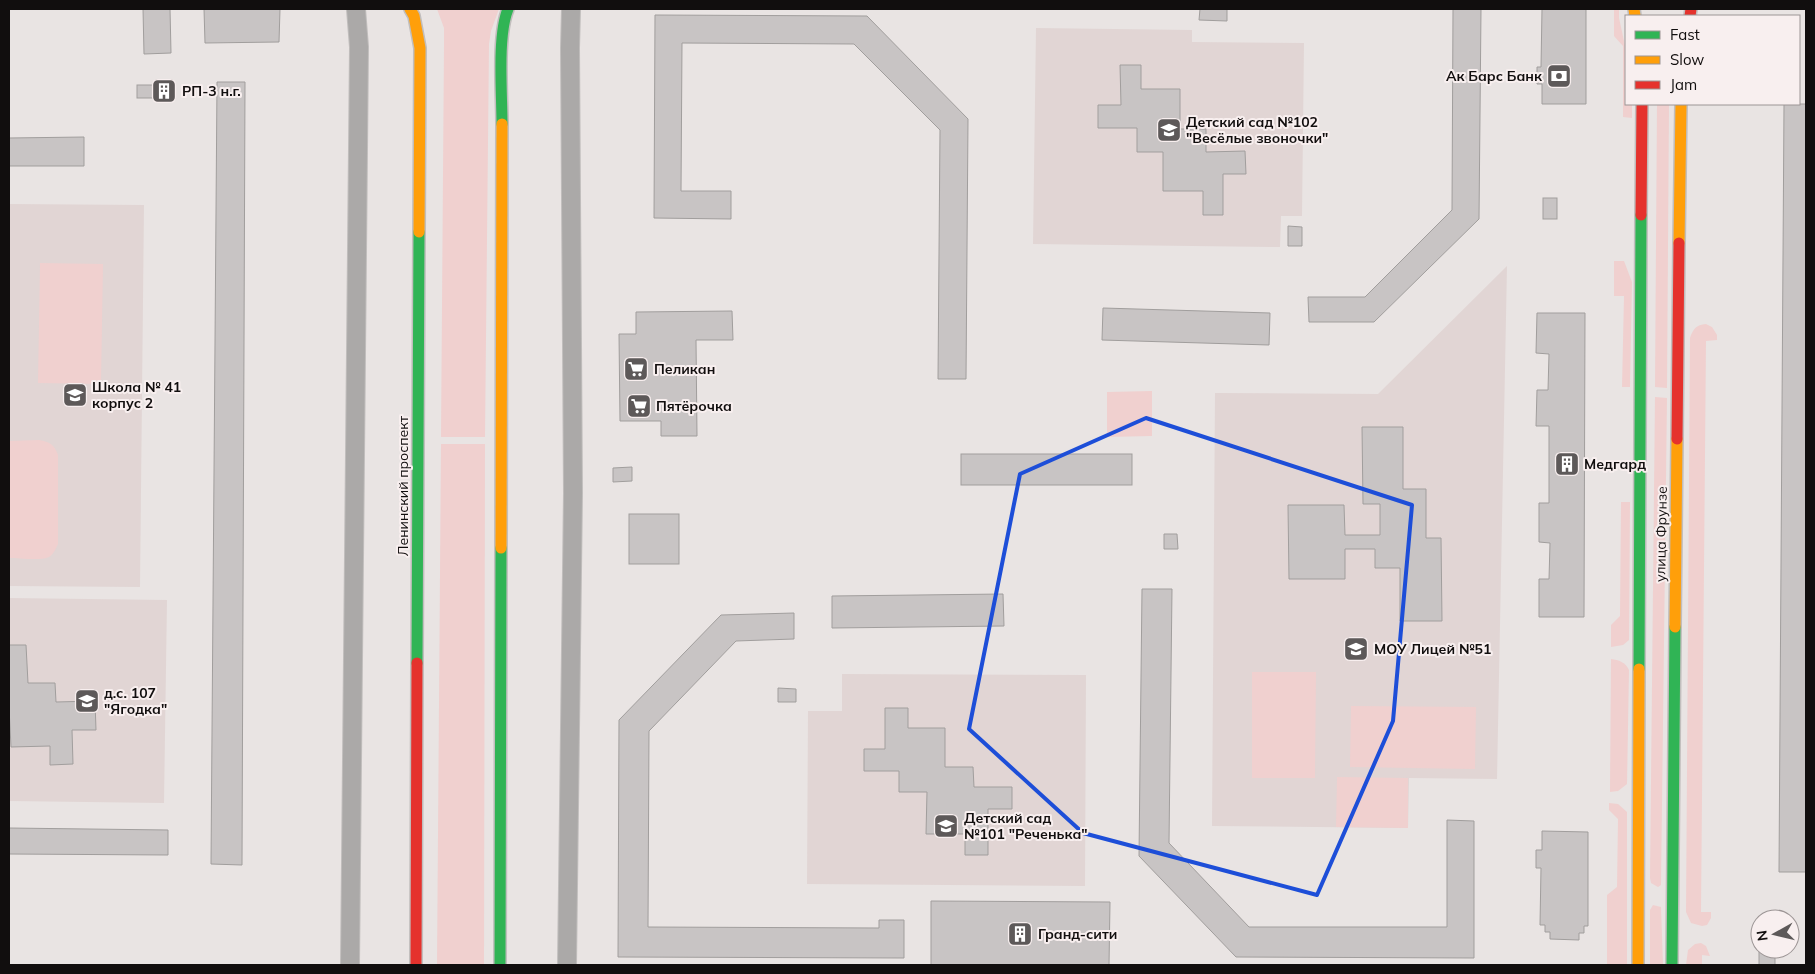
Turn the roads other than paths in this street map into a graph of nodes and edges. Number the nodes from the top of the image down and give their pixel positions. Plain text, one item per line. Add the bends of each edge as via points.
1 (356, 9) edge
2 (410, 9) edge
3 (508, 9) edge
4 (571, 9) edge
5 (1642, 105) edge
6 (1682, 105) edge
7 (350, 965) edge
8 (416, 965) edge
9 (500, 965) edge
10 (567, 965) edge
11 (1638, 965) edge
12 (1672, 965) edge

1 - 7 street via 359,67
2 - 8 main road, Ленинский проспект via 420,48
3 - 9 main road via 504,19 502,50
4 - 10 street via 573,493
5 - 11 main road, улица Фрунзе via 1642,899
6 - 12 main road, улица Фрунзе via 1668,899

